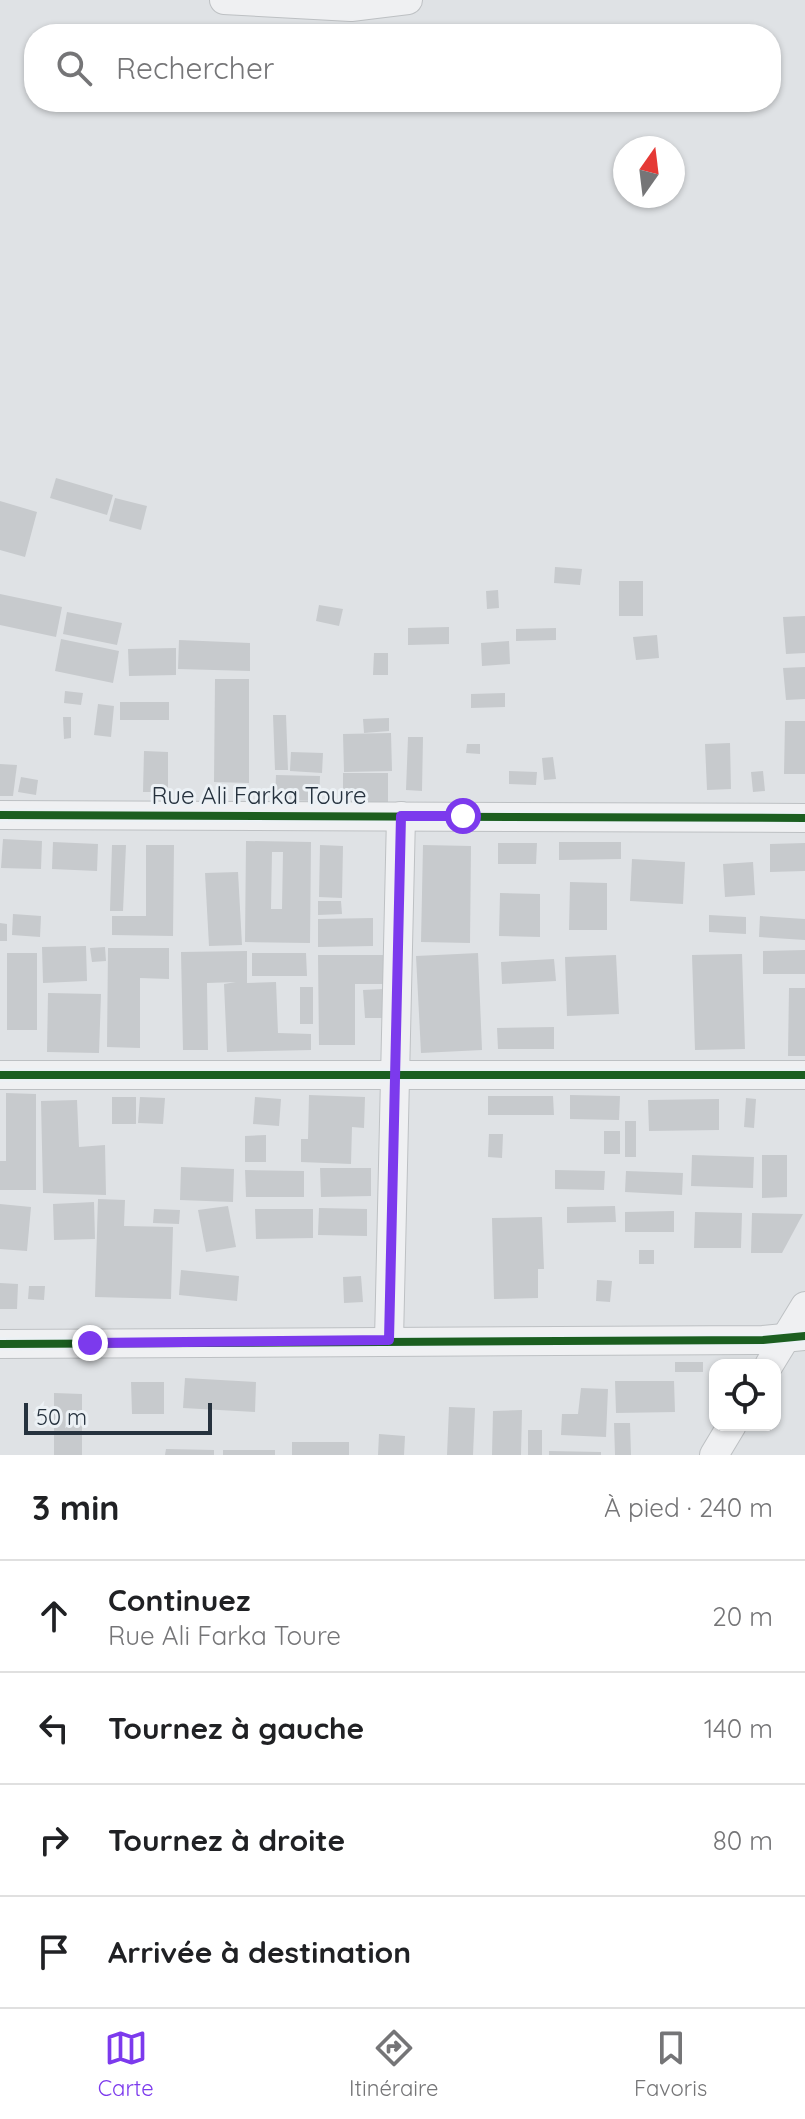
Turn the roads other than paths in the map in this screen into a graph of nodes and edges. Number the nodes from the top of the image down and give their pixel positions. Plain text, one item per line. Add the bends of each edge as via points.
1 (224, 0) edge
2 (408, 0) edge
3 (0, 815) edge
4 (401, 816) junction
5 (805, 818) edge
6 (395, 1074) junction
7 (0, 1075) edge
8 (805, 1075) edge
9 (805, 1306) edge
10 (795, 1337) edge
11 (389, 1340) junction
12 (0, 1344) edge
13 (775, 1359) edge
14 (728, 1431) edge
15 (714, 1455) edge

1 - 2 street via 351,7
3 - 4 street, Rue Ali Farka Toure
4 - 5 street, Rue Ali Farka Toure
4 - 6 street
6 - 7 street
6 - 8 street
6 - 11 street
9 - 10 street
10 - 11 street
10 - 13 street
11 - 12 street
14 - 15 street

